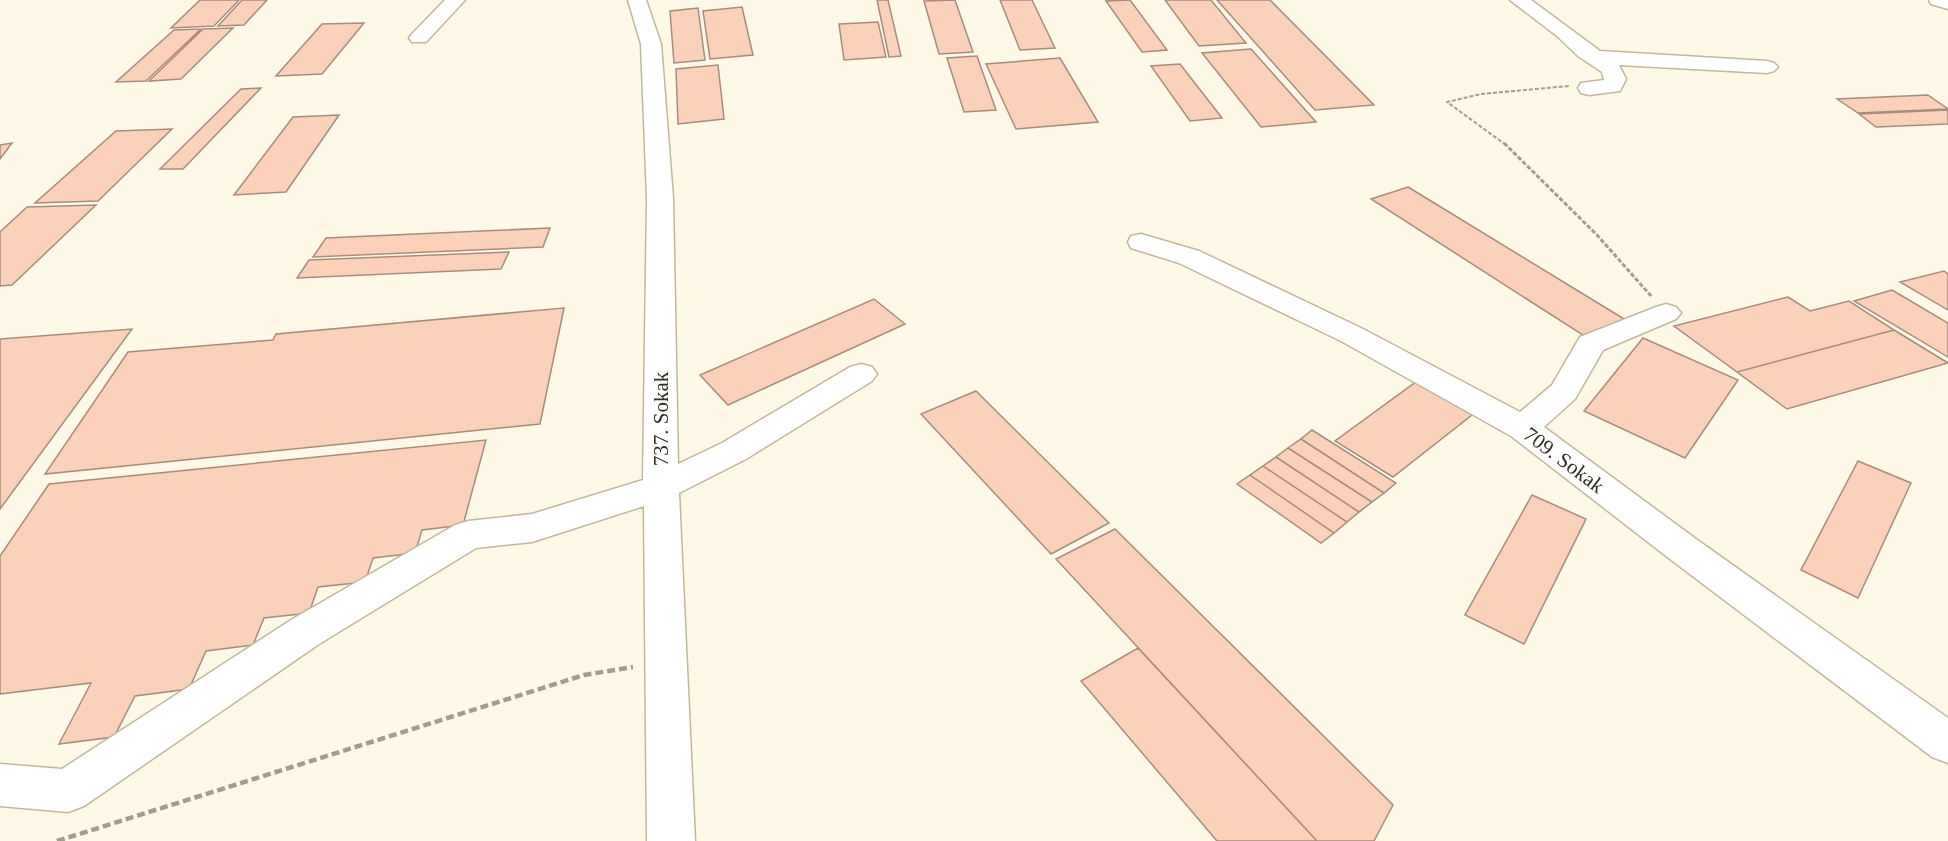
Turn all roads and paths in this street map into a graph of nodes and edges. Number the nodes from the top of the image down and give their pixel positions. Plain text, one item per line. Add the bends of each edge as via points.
1 (456, 0) edge
2 (637, 0) edge
3 (1519, 0) edge
4 (1938, 0) edge
5 (1948, 3) edge
6 (419, 38) dead end
7 (1596, 57) junction
8 (1767, 67) dead end
9 (1590, 88) joint
10 (1141, 242) dead end
11 (1666, 313) joint
12 (861, 374) dead end
13 (1522, 428) junction
14 (661, 487) junction
15 (666, 661) junction
16 (1948, 743) edge
17 (0, 786) edge
18 (57, 841) edge
19 (671, 841) edge

1 - 6 street
2 - 14 street, 737. Sokak via 651,44 660,198
3 - 7 street
4 - 5 street
7 - 8 street
7 - 9 street via 1612,69 1615,80 1612,86
9 - 11 path via 1566,86 1481,94 1447,102 1509,146 1597,235
10 - 13 street, 709. Sokak via 1189,257 1352,334
11 - 13 street via 1591,344 1564,392
12 - 14 street via 734,451
13 - 16 street, 709. Sokak
14 - 15 street, 737. Sokak
14 - 17 street via 532,528 468,535 305,632 68,791
15 - 18 path via 584,675
15 - 19 street, 737. Sokak

